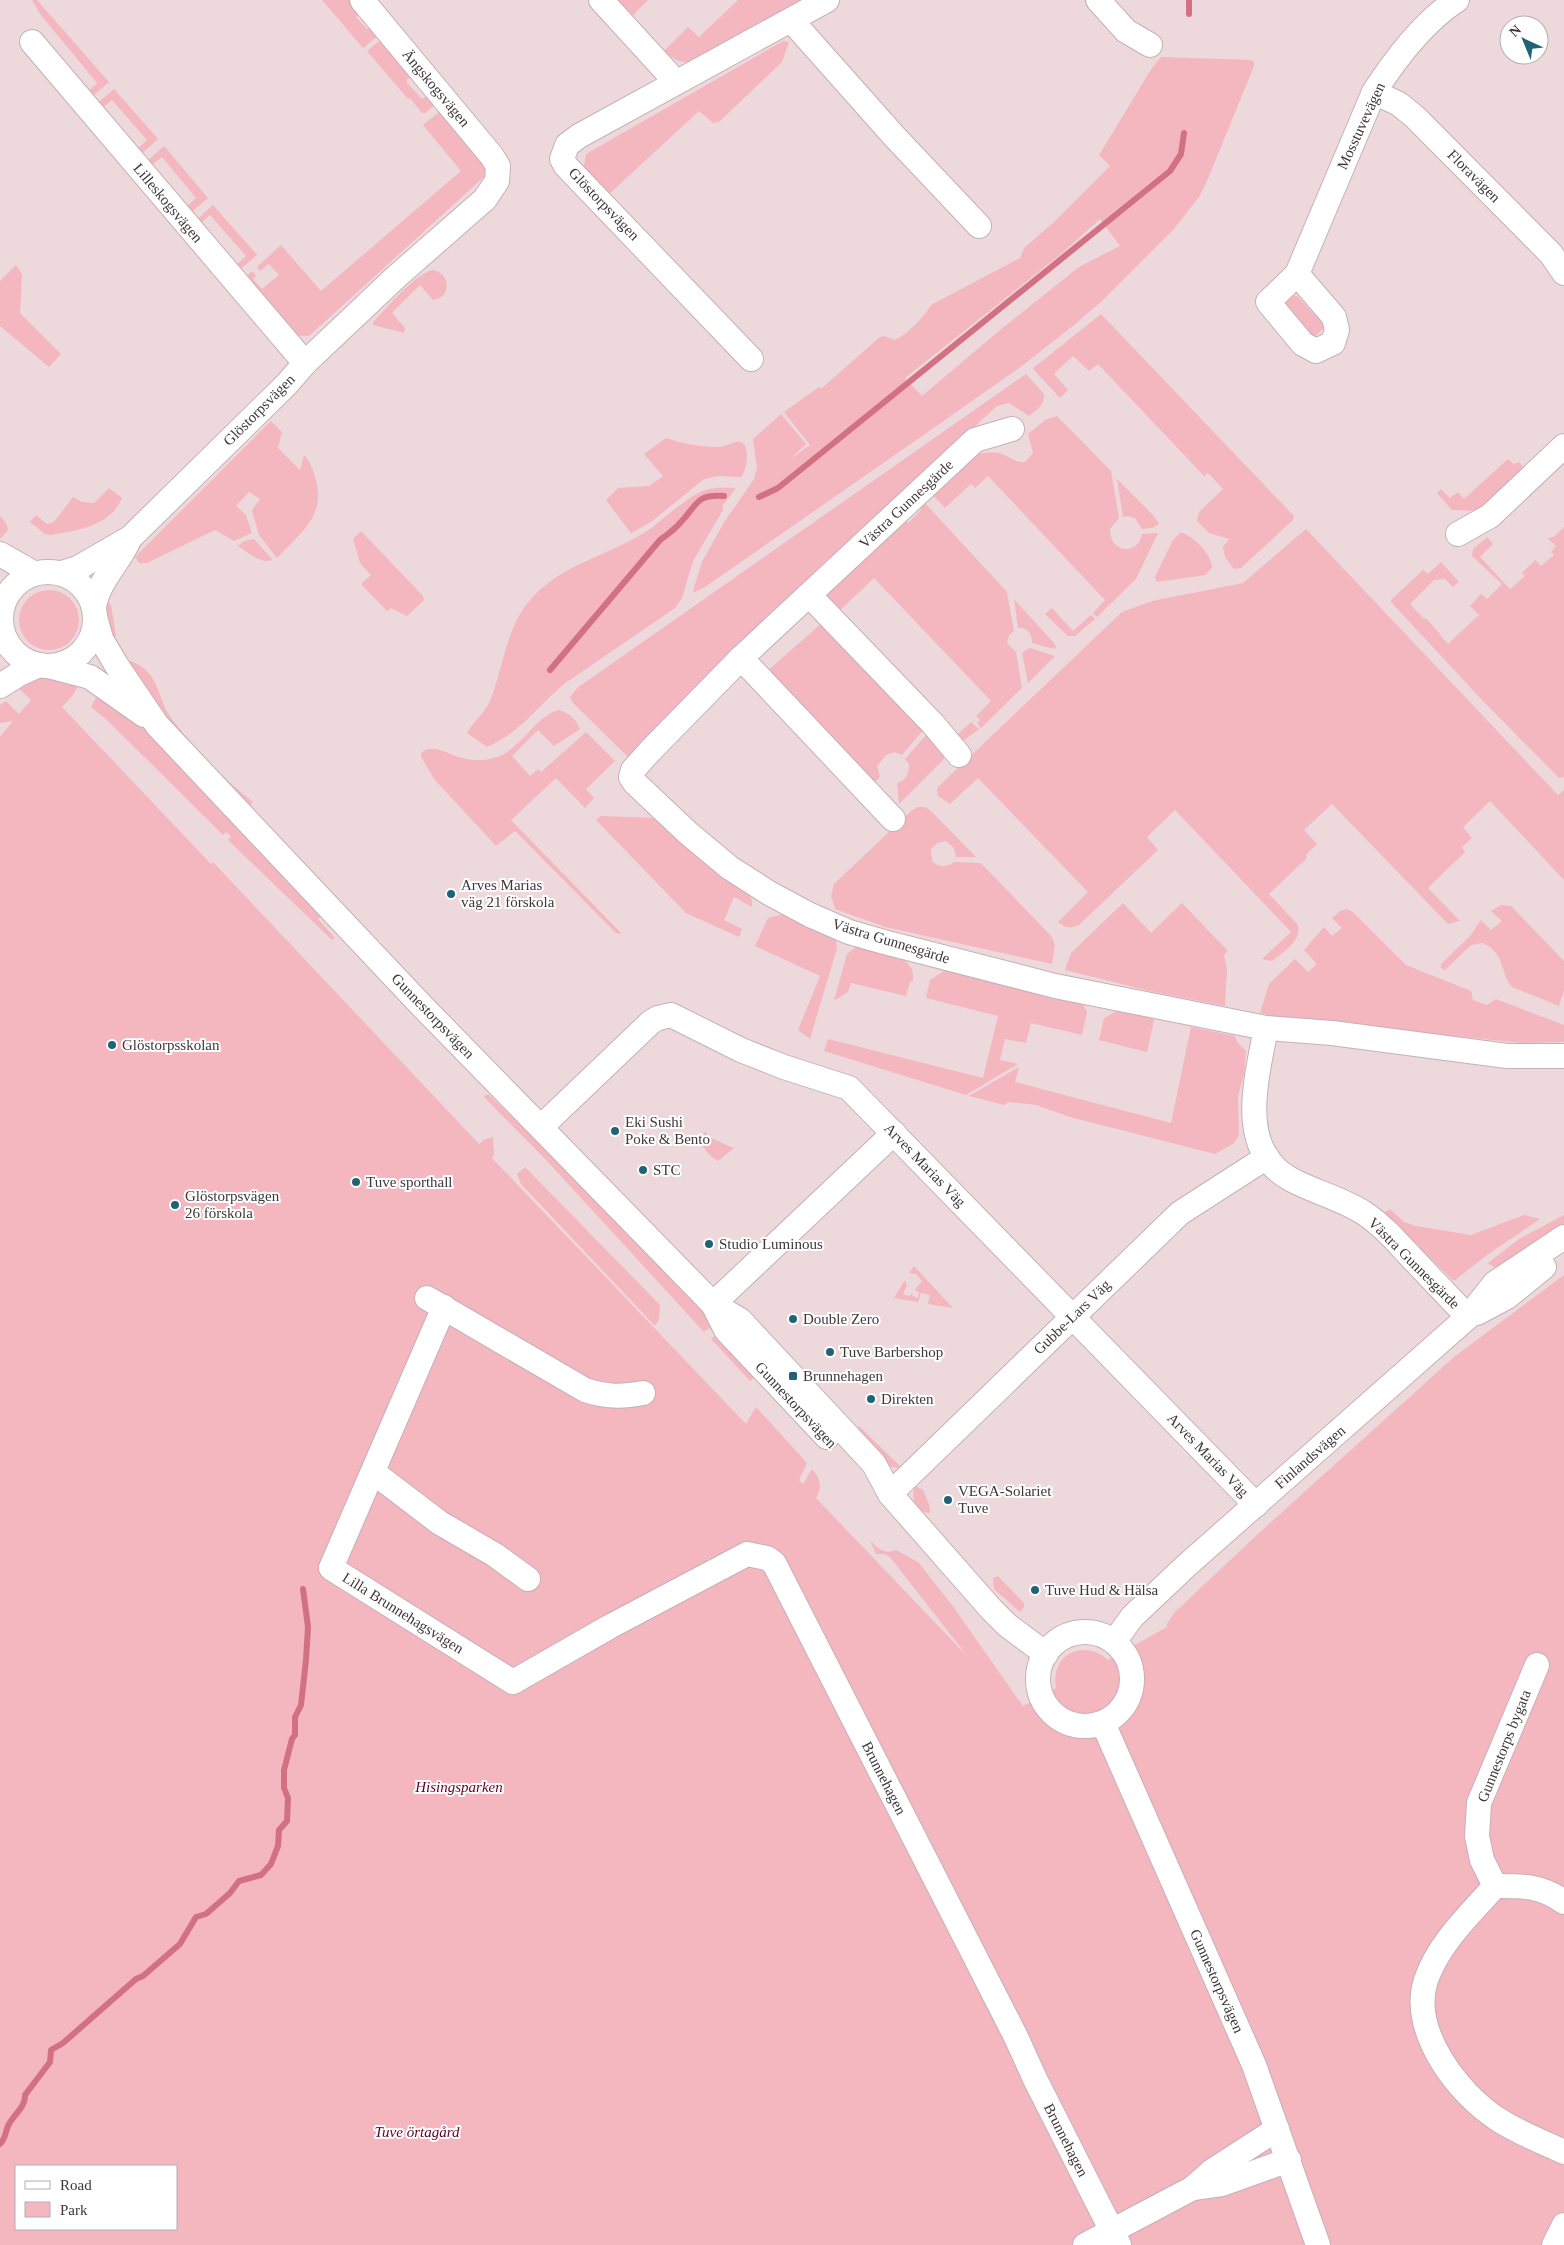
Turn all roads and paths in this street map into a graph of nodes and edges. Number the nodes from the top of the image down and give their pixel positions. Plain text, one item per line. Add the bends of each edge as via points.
1 (362, 0) edge
2 (601, 0) edge
3 (827, 0) edge
4 (1098, 0) edge
5 (1457, 0) edge
6 (791, 20) junction
7 (32, 42) dead end
8 (1150, 45) dead end
9 (675, 83) junction
10 (1374, 92) junction
11 (497, 181) joint
12 (979, 226) dead end
13 (1564, 273) edge
14 (1297, 274) dead end
15 (751, 359) dead end
16 (305, 363) junction
17 (1012, 429) dead end
18 (1564, 446) edge
19 (1458, 534) dead end
20 (130, 538) junction
21 (0, 554) edge
22 (62, 573) junction
23 (33, 574) junction
24 (809, 594) junction
25 (1, 608) edge
26 (95, 612) junction
27 (2, 641) edge
28 (741, 658) junction
29 (43, 666) junction
30 (0, 686) edge
31 (157, 725) junction
32 (959, 755) dead end
33 (893, 819) dead end
34 (1266, 1028) junction
35 (1564, 1056) edge
36 (542, 1126) junction
37 (894, 1133) junction
38 (1267, 1157) junction
39 (1564, 1237) edge
40 (1564, 1254) edge
41 (713, 1304) junction
42 (1073, 1315) junction
43 (1468, 1317) junction
44 (644, 1393) dead end
45 (373, 1472) junction
46 (890, 1494) junction
47 (1256, 1505) junction
48 (528, 1580) dead end
49 (1114, 1642) junction
50 (1046, 1654) junction
51 (1537, 1665) dead end
52 (513, 1682) joint
53 (1102, 1723) junction
54 (1495, 1886) junction
55 (1564, 1902) edge
56 (1277, 2129) junction
57 (1564, 2152) edge
58 (1288, 2160) junction
59 (1193, 2188) junction
60 (1564, 2225) edge
61 (1116, 2238) edge
62 (1085, 2245) edge
63 (1318, 2245) edge
64 (1554, 2245) edge

1 - 11 street, Ängskogsvägen via 491,155 498,166
2 - 9 street
3 - 6 street, Glöstorpsvägen
4 - 8 street via 1126,31
5 - 10 street, Mosstuvevägen via 1429,22 1409,44
6 - 9 street, Glöstorpsvägen
6 - 12 street
7 - 16 street, Lilleskogsvägen
9 - 15 street, Glöstorpsvägen via 578,136 567,145 562,159
10 - 13 street, Floravägen via 1399,104 1415,117 1551,254
10 - 14 street, Mosstuvevägen
11 - 16 street, Glöstorpsvägen via 473,211 396,277
16 - 20 street, Glöstorpsvägen
17 - 24 street, Västra Gunnesgärde via 975,440
18 - 19 street via 1490,516
20 - 22 street, Glöstorpsvägen via 78,568
20 - 26 street, Glöstorpsvägen via 101,585
21 - 23 street
22 - 23 street via 47,571
22 - 26 street via 81,584 90,596
23 - 25 street via 14,585
24 - 28 street, Västra Gunnesgärde
24 - 32 street
25 - 27 street
26 - 29 street via 94,632 83,651 67,662
26 - 31 street, Gunnestorpsvägen via 101,639
27 - 29 street via 21,658
28 - 33 street
28 - 34 street, Västra Gunnesgärde via 650,751 633,770 631,777 688,833 730,868 810,915 858,934 1054,986
29 - 30 street via 19,674
29 - 31 street, Gunnestorpsvägen via 90,677
31 - 36 street, Gunnestorpsvägen via 421,1005
34 - 35 street, Västra Gunnesgärde via 1332,1033 1507,1056
34 - 38 street, Västra Gunnesgärde via 1253,1096 1253,1117 1257,1138
36 - 37 street, Arves Marias Väg via 651,1022 671,1016 741,1050 850,1088
36 - 41 street, Gunnestorpsvägen
37 - 41 street
37 - 42 street, Arves Marias Väg
38 - 42 street, Gubbe-Lars Väg via 1180,1212
38 - 43 street, Västra Gunnesgärde via 1290,1179 1362,1212 1381,1225
39 - 43 street, Finlandsvägen via 1495,1283
40 - 43 street, Finlandsvägen via 1506,1296
41 - 46 street, Gunnestorpsvägen via 726,1330 861,1475
42 - 46 street, Gubbe-Lars Väg
42 - 47 street, Arves Marias Väg
43 - 47 street, Finlandsvägen
44 - 45 street, Lilla Brunnehagsvägen via 620,1397 585,1390 436,1303
45 - 48 street via 440,1523 495,1555
45 - 52 street, Lilla Brunnehagsvägen via 331,1568
46 - 50 street, Gunnestorpsvägen via 991,1609
47 - 49 street, Finlandsvägen via 1132,1616
49 - 50 street via 1095,1634 1075,1633 1057,1642
49 - 53 street via 1130,1667 1131,1688 1117,1714
50 - 53 street via 1038,1676 1045,1705 1069,1724 1089,1726
51 - 54 street, Gunnestorps bygata via 1479,1803 1477,1836 1482,1860
52 - 61 street, Brunnehagen via 746,1554 767,1558 774,1563
53 - 56 street, Gunnestorpsvägen via 1250,2056
54 - 55 street via 1527,1886 1551,1892
54 - 57 street via 1448,1937 1426,1980 1424,2012 1428,2036 1441,2061 1484,2109 1501,2121
56 - 58 street, Gunnestorpsvägen
56 - 59 street via 1212,2171
58 - 59 street via 1222,2184
58 - 63 street, Gunnestorpsvägen
59 - 61 street
60 - 64 street
61 - 62 street

